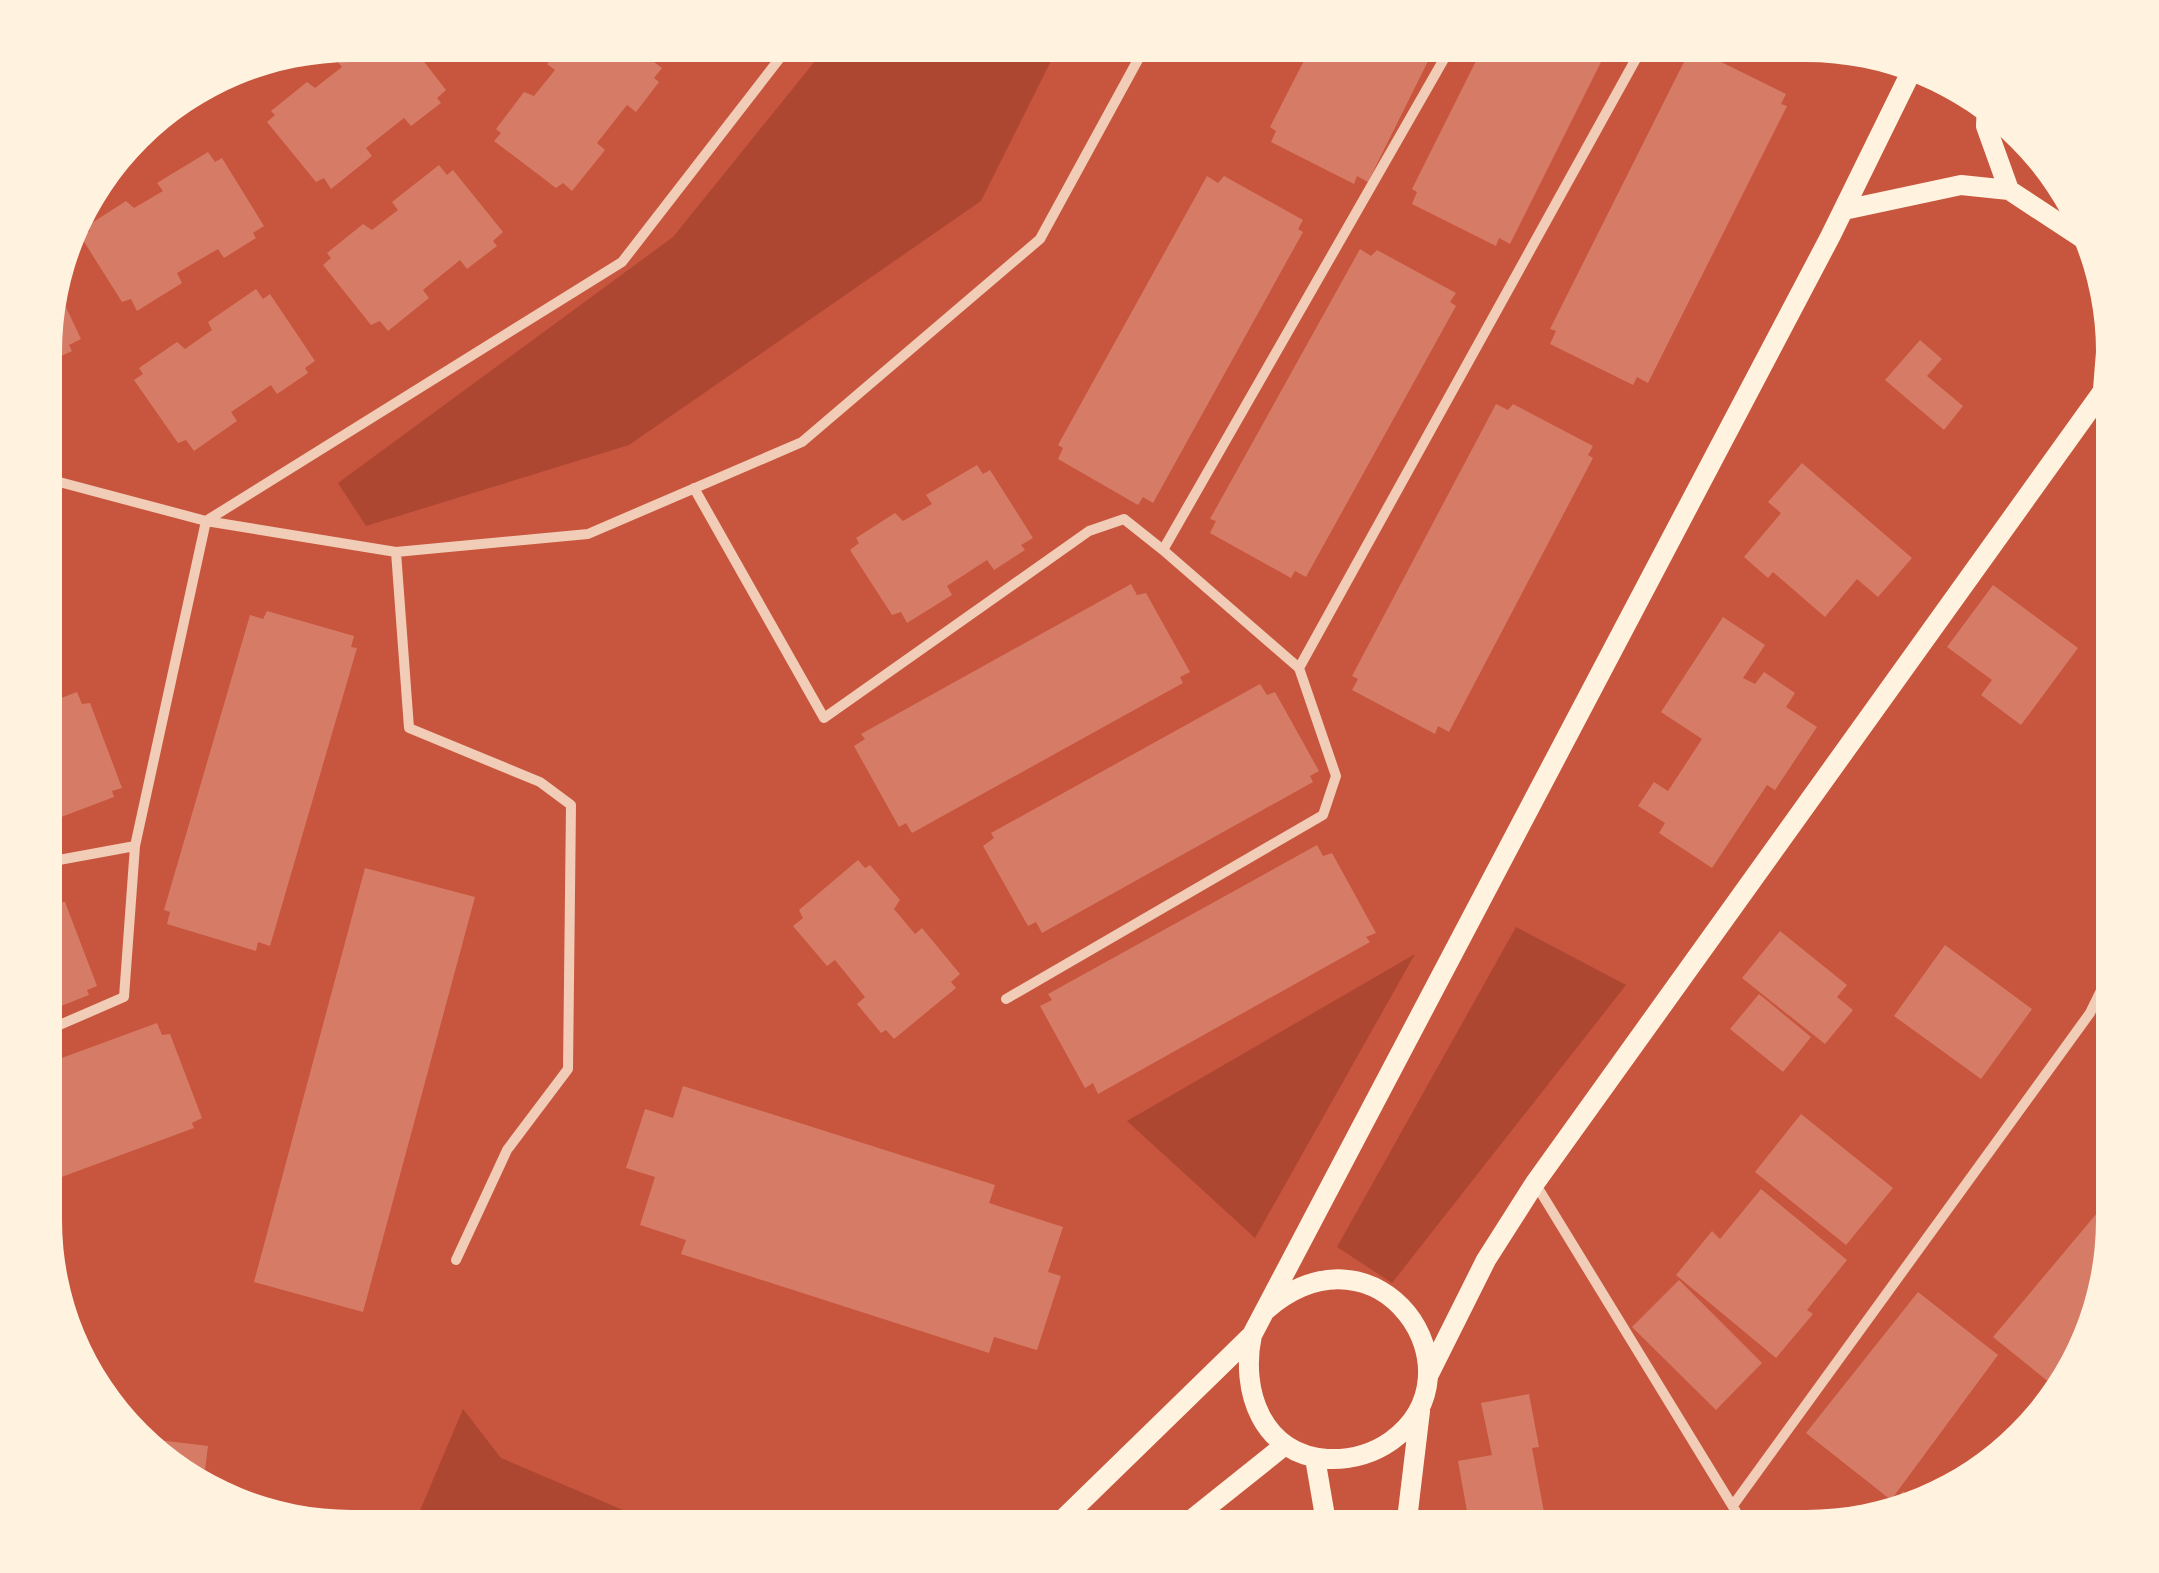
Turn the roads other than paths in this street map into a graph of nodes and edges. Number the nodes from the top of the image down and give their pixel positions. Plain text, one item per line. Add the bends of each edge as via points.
1 (776, 63) edge
2 (1136, 63) edge
3 (1442, 63) edge
4 (1634, 63) edge
5 (1907, 81) edge
6 (1986, 125) edge
7 (2009, 190) junction
8 (1844, 210) junction
9 (2070, 231) edge
10 (2096, 401) edge
11 (63, 484) edge
12 (694, 488) junction
13 (206, 521) junction
14 (1163, 550) junction
15 (396, 552) junction
16 (1299, 668) junction
17 (135, 846) junction
18 (63, 859) edge
19 (1006, 999) dead end
20 (2096, 1001) edge
21 (63, 1023) edge
22 (1535, 1183) junction
23 (456, 1260) dead end
24 (1268, 1310) junction
25 (1252, 1336) junction
26 (1428, 1376) junction
27 (1420, 1407) junction
28 (1286, 1445) junction
29 (1315, 1458) junction
30 (1734, 1504) junction
31 (1073, 1510) edge
32 (1204, 1510) edge
33 (1324, 1510) edge
34 (1408, 1510) edge
35 (1737, 1510) edge

1 - 13 street via 622,262
2 - 12 street via 1040,239 802,442
3 - 14 street
4 - 16 street
5 - 8 main road
6 - 7 main road
7 - 8 main road via 1961,184
7 - 9 main road
8 - 24 main road
10 - 22 main road
11 - 13 street
12 - 14 street via 824,718 1089,531 1124,519
12 - 15 street via 588,534
13 - 15 street
13 - 17 street
14 - 16 street
15 - 23 street via 408,728 540,782 571,805 568,1069 507,1150
16 - 19 street via 1336,776 1323,815
17 - 18 street
17 - 21 street via 124,997
20 - 30 street
22 - 26 main road via 1486,1260
22 - 30 street
24 - 25 main road
24 - 26 main road via 1316,1280 1372,1285 1414,1322
25 - 28 main road via 1245,1366 1249,1396 1263,1424
25 - 31 main road
26 - 27 main road
27 - 29 main road via 1402,1433 1376,1451 1346,1460
27 - 34 main road
28 - 29 main road
28 - 32 main road
29 - 33 main road
30 - 35 street

